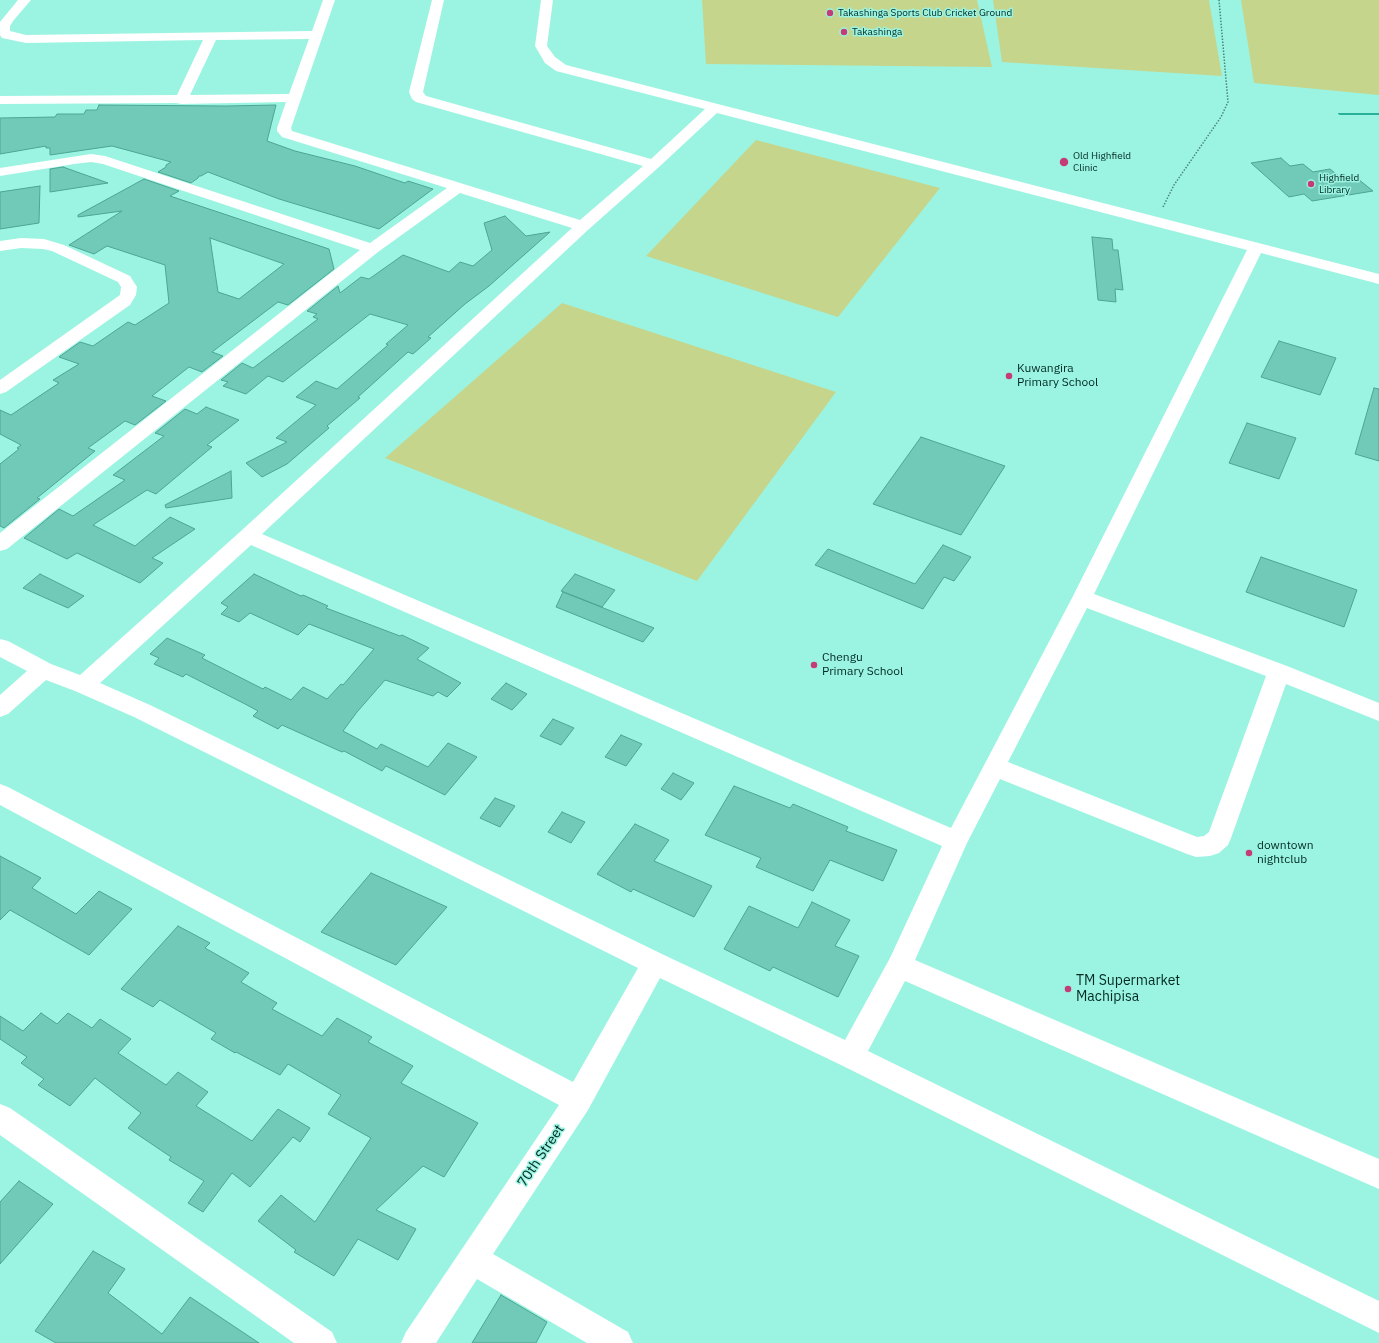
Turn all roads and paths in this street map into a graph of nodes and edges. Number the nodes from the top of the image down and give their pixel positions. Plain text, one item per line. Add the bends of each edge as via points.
1 (25, 0) edge
2 (329, 0) edge
3 (438, 0) edge
4 (547, 0) edge
5 (1219, 0) edge
6 (316, 35) junction
7 (212, 36) junction
8 (294, 98) junction
9 (0, 100) edge
10 (181, 100) junction
11 (714, 108) junction
12 (654, 164) junction
13 (0, 172) edge
14 (457, 188) junction
15 (1155, 222) junction
16 (583, 226) junction
17 (0, 246) edge
18 (1256, 247) junction
19 (372, 249) junction
20 (1379, 279) edge
21 (0, 388) edge
22 (248, 536) junction
23 (0, 544) edge
24 (1082, 598) junction
25 (0, 647) edge
26 (43, 670) junction
27 (1279, 672) junction
28 (83, 685) junction
29 (1377, 704) edge
30 (0, 708) edge
31 (995, 767) junction
32 (0, 794) edge
33 (956, 841) junction
34 (655, 963) junction
35 (899, 966) junction
36 (851, 1056) junction
37 (578, 1100) junction
38 (0, 1118) edge
39 (1379, 1174) edge
40 (472, 1259) junction
41 (1379, 1317) edge
42 (321, 1343) edge
43 (417, 1343) edge
44 (616, 1343) edge

1 - 7 street via 4,26 7,35 42,39
2 - 6 street
3 - 12 street via 417,96
4 - 11 street via 541,46 550,60 561,68
5 - 15 path via 1228,102 1174,186
6 - 7 street
6 - 8 street
7 - 10 street
8 - 10 street
8 - 14 street via 284,128 287,134
9 - 10 street
11 - 12 street
11 - 15 street
12 - 16 street
13 - 19 street via 91,158 105,160
14 - 16 street
14 - 19 street
15 - 18 street
16 - 22 street
17 - 21 street via 21,243 44,244 58,248 124,279 129,287 124,301
18 - 20 street
18 - 24 street
19 - 23 street
22 - 28 street
22 - 33 street
24 - 27 street
24 - 31 street
25 - 26 street
26 - 28 street
26 - 30 street
27 - 29 street
27 - 31 street via 1220,838 1210,846 1196,847
28 - 34 street via 142,711
31 - 33 street
32 - 37 street
33 - 35 street
34 - 36 street
34 - 37 street, 70th Street
35 - 36 street
35 - 39 street
36 - 41 street
37 - 40 street, 70th Street
38 - 42 street
40 - 43 street, 70th Street
40 - 44 street

